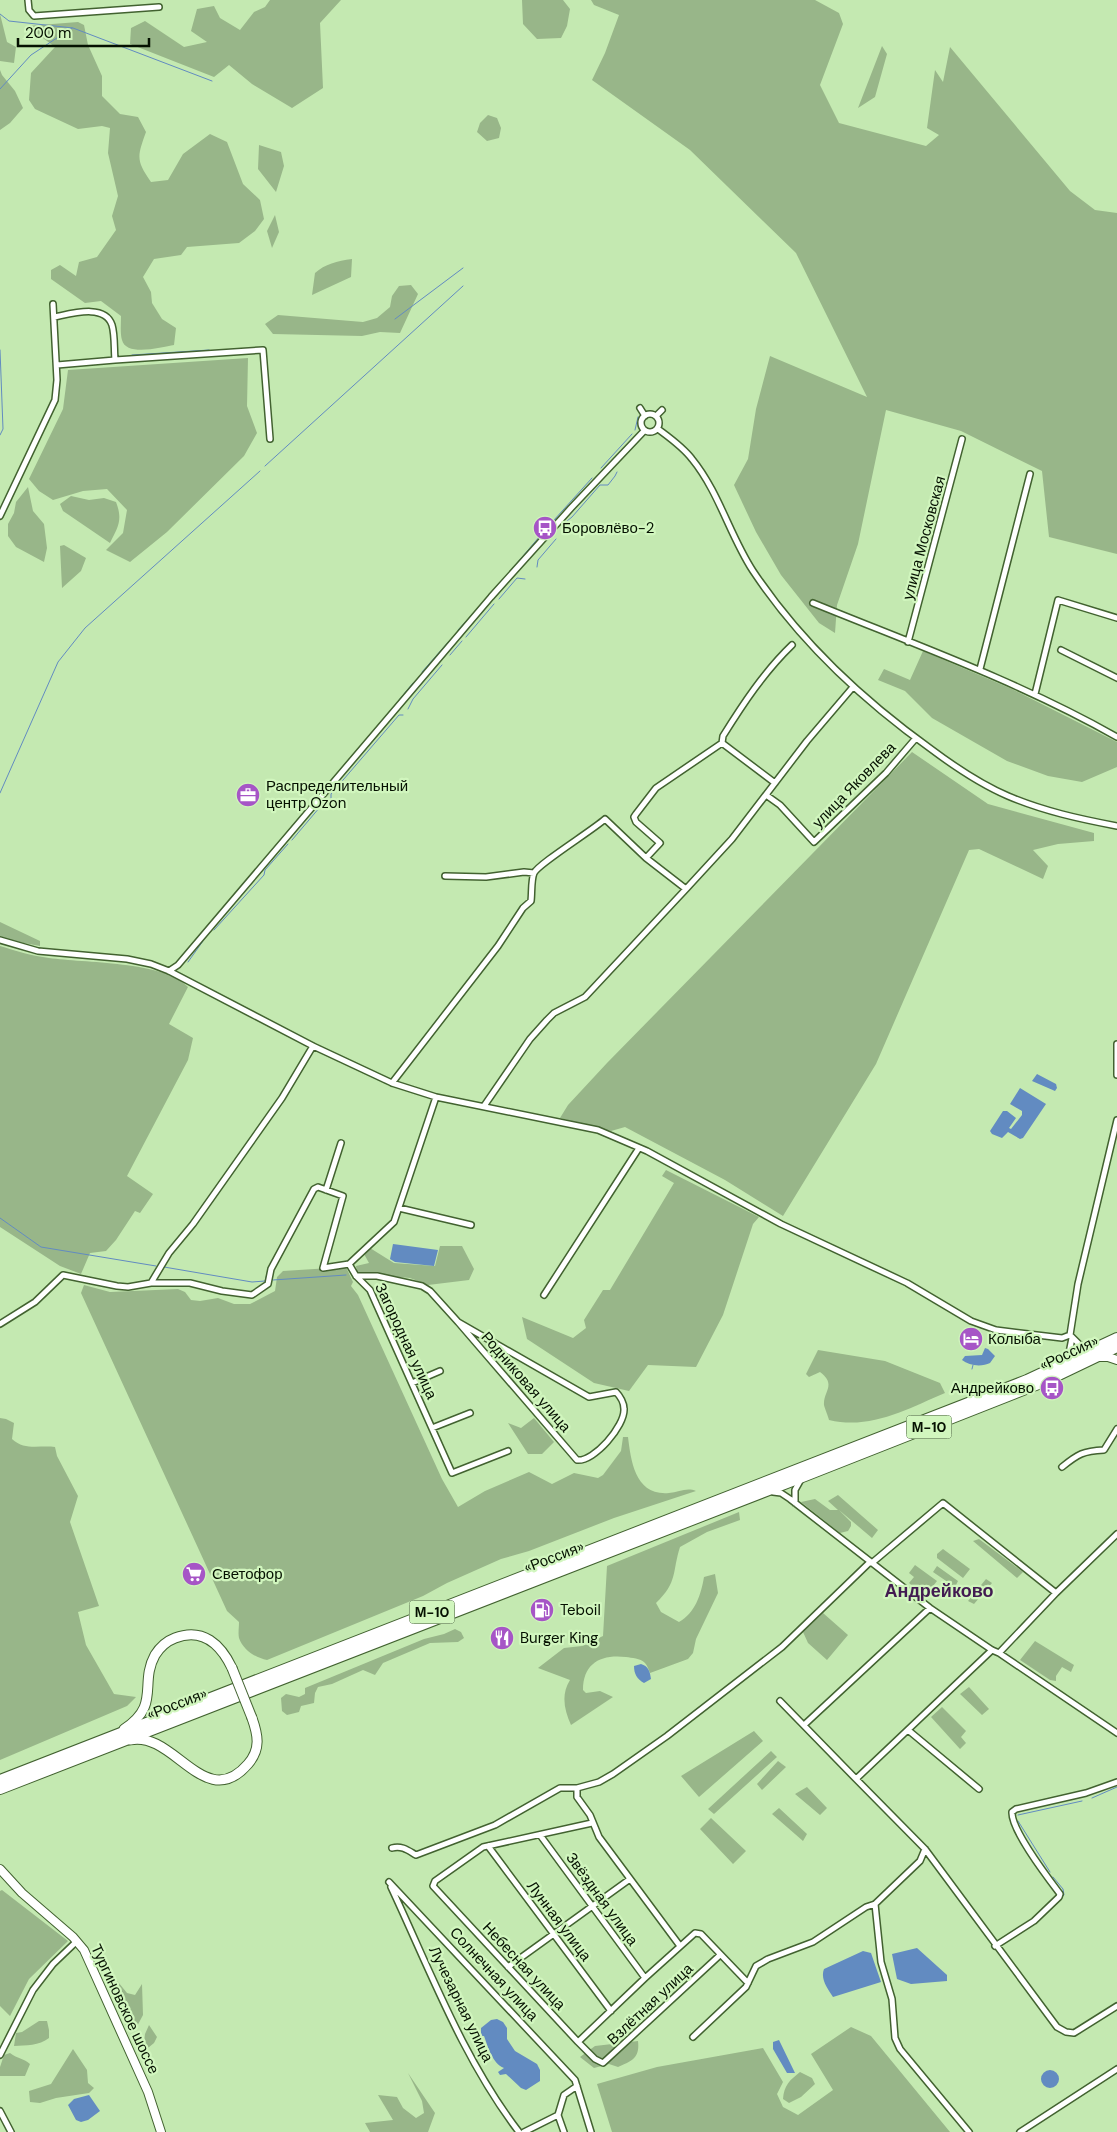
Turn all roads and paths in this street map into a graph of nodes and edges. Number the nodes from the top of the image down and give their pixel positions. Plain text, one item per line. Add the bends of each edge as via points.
1 (28, 0) edge
2 (158, 7) dead end
3 (53, 304) dead end
4 (54, 317) junction
5 (115, 360) junction
6 (57, 365) junction
7 (640, 408) dead end
8 (662, 410) dead end
9 (645, 416) junction
10 (656, 416) junction
11 (658, 429) junction
12 (644, 431) junction
13 (270, 439) dead end
14 (962, 439) dead end
15 (1030, 474) dead end
16 (0, 516) edge
17 (813, 603) dead end
18 (1117, 618) edge
19 (908, 642) junction
20 (792, 645) dead end
21 (1061, 650) dead end
22 (980, 669) junction
23 (1117, 678) edge
24 (853, 687) junction
25 (1035, 694) junction
26 (1116, 735) edge
27 (916, 738) junction
28 (722, 743) junction
29 (775, 783) junction
30 (766, 795) junction
31 (1117, 826) edge
32 (646, 858) junction
33 (534, 873) junction
34 (445, 876) dead end
35 (686, 889) junction
36 (0, 940) edge
37 (170, 971) junction
38 (1117, 1044) edge
39 (313, 1046) junction
40 (1117, 1074) edge
41 (392, 1083) junction
42 (436, 1097) junction
43 (484, 1106) junction
44 (1117, 1120) edge
45 (341, 1143) dead end
46 (639, 1148) junction
47 (326, 1190) junction
48 (399, 1208) junction
49 (471, 1225) dead end
50 (349, 1264) junction
51 (356, 1276) junction
52 (151, 1283) junction
53 (544, 1295) dead end
54 (458, 1322) junction
55 (0, 1324) edge
56 (1117, 1336) edge
57 (1071, 1337) junction
58 (1117, 1347) edge
59 (1090, 1348) junction
60 (1068, 1358) junction
61 (1094, 1358) junction
62 (1117, 1360) edge
63 (440, 1371) dead end
64 (1027, 1380) junction
65 (412, 1383) junction
66 (470, 1413) dead end
67 (432, 1428) junction
68 (1117, 1429) edge
69 (508, 1451) dead end
70 (1062, 1467) dead end
71 (805, 1476) junction
72 (762, 1492) junction
73 (795, 1504) junction
74 (1117, 1534) edge
75 (873, 1562) junction
76 (1056, 1593) junction
77 (930, 1608) junction
78 (992, 1650) junction
79 (999, 1653) junction
80 (780, 1701) dead end
81 (804, 1725) junction
82 (908, 1730) junction
83 (1117, 1732) edge
84 (116, 1739) junction
85 (856, 1779) junction
86 (0, 1780) edge
87 (1117, 1782) edge
88 (578, 1788) junction
89 (0, 1789) edge
90 (979, 1789) dead end
91 (592, 1823) junction
92 (540, 1835) junction
93 (488, 1846) junction
94 (392, 1848) dead end
95 (925, 1849) junction
96 (0, 1869) edge
97 (630, 1879) junction
98 (389, 1882) joint
99 (875, 1904) junction
100 (592, 1906) junction
101 (554, 1934) junction
102 (78, 1941) junction
103 (680, 1946) junction
104 (995, 1946) junction
105 (720, 1955) junction
106 (508, 1967) junction
107 (645, 1978) junction
108 (748, 1983) junction
109 (1117, 2006) edge
110 (611, 2011) junction
111 (693, 2037) dead end
112 (578, 2042) junction
113 (0, 2055) edge
114 (595, 2059) joint
115 (1117, 2069) edge
116 (577, 2086) junction
117 (0, 2111) edge
118 (558, 2115) junction
119 (11, 2132) edge
120 (161, 2132) edge
121 (519, 2132) edge
122 (524, 2132) edge
123 (564, 2132) edge
124 (591, 2132) edge
125 (969, 2132) edge
126 (1020, 2132) edge

1 - 2 street via 29,10 34,16
3 - 4 street
4 - 5 street via 93,312 104,315 112,324
4 - 6 street
5 - 6 street
5 - 13 street via 266,350
6 - 16 street via 55,400
7 - 9 street
8 - 10 street
9 - 10 street
9 - 12 street via 641,422
10 - 11 street via 660,421
11 - 12 street via 652,433
11 - 24 street via 688,453 701,470 738,546 759,580 803,634
12 - 37 street via 491,597
14 - 19 street, улица Московская
15 - 22 street
17 - 19 street
18 - 25 street via 1058,600
19 - 22 street
20 - 28 street via 746,699
21 - 23 street
22 - 25 street
24 - 27 street
24 - 29 street
25 - 26 street
27 - 30 street, улица Яковлева via 886,773 814,842 780,805
27 - 31 street via 954,766 1006,796 1047,810
28 - 29 street
28 - 32 street via 656,788 634,817 660,842
29 - 30 street
30 - 35 street via 732,839
32 - 33 street via 605,819
32 - 35 street
33 - 34 street
33 - 41 street via 531,900
35 - 43 street via 585,997 547,1020
36 - 37 street via 38,950 136,960
37 - 39 street
38 - 40 street
39 - 41 street
39 - 52 street via 278,1104 169,1253
41 - 42 street
42 - 43 street
42 - 48 street
43 - 46 street via 598,1130
44 - 57 street via 1079,1276
45 - 47 street
46 - 53 street
46 - 57 street via 781,1224 907,1283 971,1321 996,1330
47 - 50 street via 343,1196 323,1268
47 - 52 street via 314,1189 271,1269 266,1286 252,1295 190,1283
48 - 49 street
48 - 50 street via 394,1222 386,1231
50 - 51 street, Загородная улица
51 - 54 street, Родниковая улица via 378,1276 422,1286
51 - 65 street, Загородная улица via 370,1290
52 - 55 street via 122,1286 63,1275 35,1302
54 - 54 street, Родниковая улица via 589,1397 614,1392 620,1396 625,1410 621,1422 588,1459 580,1461 575,1458
56 - 59 highway
56 - 64 highway, «Россия» / М-10
57 - 59 street
57 - 60 street
58 - 61 highway, «Россия» / М-10
59 - 60 highway
60 - 64 highway
61 - 62 main road via 1105,1356
61 - 71 highway, «Россия» / М-10 via 1046,1381
63 - 65 street
64 - 84 highway, «Россия» / М-10
65 - 67 street, Загородная улица
66 - 67 street
67 - 69 street, Загородная улица via 452,1473
68 - 70 street via 1104,1450 1077,1455
71 - 72 highway, «Россия» / М-10
71 - 73 street via 796,1486
72 - 73 street via 781,1493
72 - 84 highway, «Россия» / М-10
73 - 75 street
74 - 76 street
75 - 76 street via 943,1503
75 - 77 street
75 - 88 street via 782,1646 667,1736 613,1774
76 - 79 street
77 - 78 street
77 - 81 street
78 - 79 street
78 - 82 street
79 - 83 street
80 - 81 street
81 - 85 street
82 - 85 street
82 - 90 street
84 - 84 main road, bridge via 153,1742 197,1774 223,1779 237,1774 254,1757 258,1739 232,1668 221,1649 208,1638 188,1634 162,1646 153,1660 148,1698 141,1714
84 - 86 highway, «Россия» / М-10
84 - 89 highway, «Россия» / М-10
85 - 95 street
87 - 104 street via 1012,1812 1011,1817 1019,1832 1060,1894 1034,1921
88 - 91 street via 577,1797
88 - 94 street via 560,1788 495,1825 416,1855 405,1848
91 - 92 street
91 - 97 street
92 - 93 street
92 - 100 street, Звёздная улица
93 - 101 street, Лунная улица
93 - 106 street, Небесная улица via 435,1881 433,1886
95 - 99 street via 920,1861
95 - 104 street
96 - 102 main road, Тургиновское шоссе via 22,1893
97 - 100 street
97 - 103 street
98 - 116 street, Солнечная улица
98 - 121 street, Лучезарная улица via 476,2068
99 - 108 street via 813,1942 763,1961 756,1966
99 - 125 street via 881,1962 892,1999 900,2049
100 - 101 street
100 - 107 street, Звёздная улица
101 - 106 street
101 - 110 street, Лунная улица
102 - 113 street via 37,1984
102 - 120 main road, Тургиновское шоссе via 140,2074
103 - 105 street via 698,1932
103 - 107 street
104 - 109 street via 1049,2018 1066,2032 1074,2033
105 - 108 street
105 - 114 street, Взлётная улица via 607,2061 603,2063
106 - 112 street, Небесная улица
107 - 110 street
108 - 111 street
110 - 112 street
112 - 114 street, Небесная улица
115 - 126 street
116 - 118 street via 564,2095
116 - 124 street
117 - 119 street
118 - 122 street
118 - 123 street

